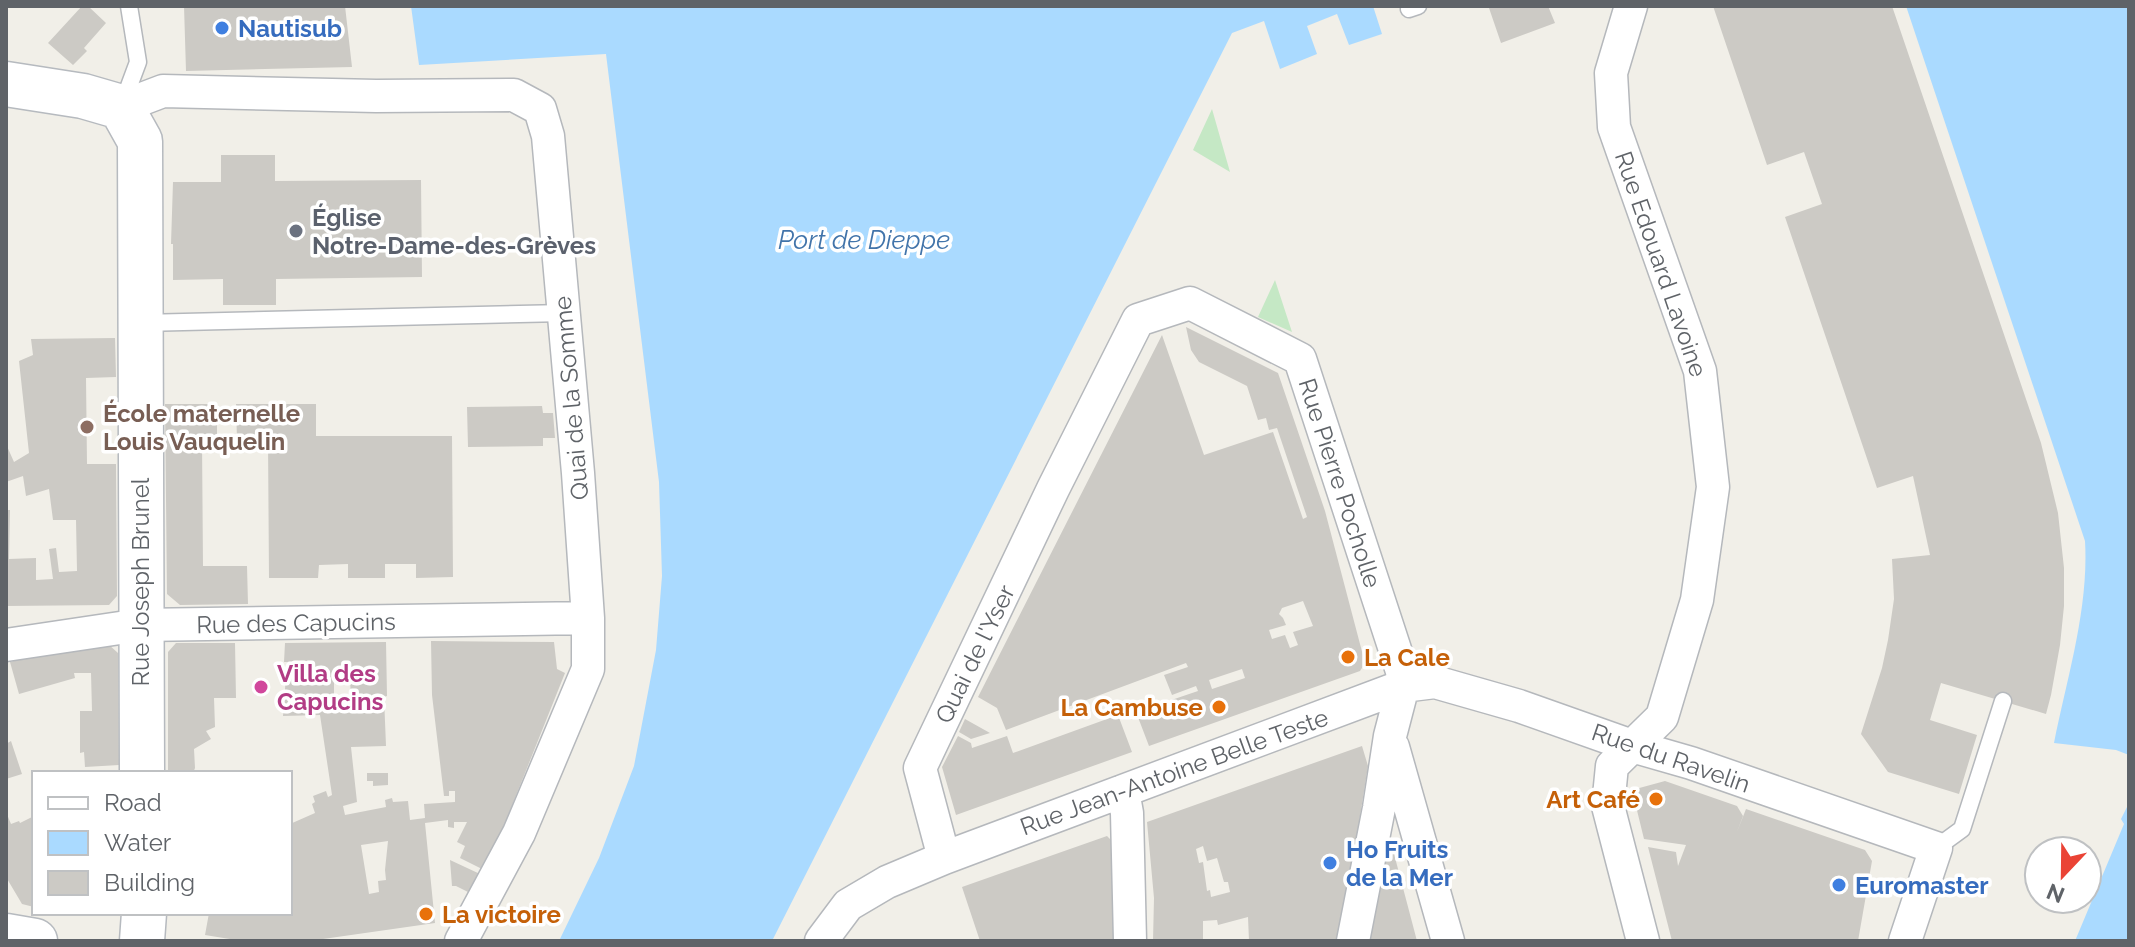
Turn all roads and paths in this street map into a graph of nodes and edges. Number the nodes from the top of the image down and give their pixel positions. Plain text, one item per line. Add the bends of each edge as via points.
1 (129, 6) edge
2 (1631, 6) edge
3 (6, 84) edge
4 (121, 107) junction
5 (565, 313) junction
6 (1138, 320) joint
7 (140, 323) junction
8 (588, 618) junction
9 (140, 625) junction
10 (6, 645) edge
11 (1403, 686) junction
12 (2003, 701) dead end
13 (1390, 736) junction
14 (1632, 746) junction
15 (142, 771) edge
16 (1123, 791) junction
17 (1936, 848) junction
18 (944, 858) junction
19 (144, 915) edge
20 (142, 941) edge
21 (461, 941) edge
22 (821, 941) edge
23 (1130, 941) edge
24 (1353, 941) edge
25 (1448, 941) edge
26 (1643, 941) edge
27 (1905, 941) edge

1 - 4 lane via 138,62
2 - 14 street, Rue Edouard Lavoine via 1611,73 1614,127 1700,371 1713,487 1697,600 1662,717
3 - 4 main road
4 - 5 street, Quai de la Somme via 163,91 514,95 540,109 548,136
4 - 7 main road, Rue Joseph Brunel via 140,141
5 - 7 lane
5 - 8 street, Quai de la Somme
6 - 11 street, Rue Pierre Pocholle via 1190,303 1300,359
6 - 18 street, Quai de l'Yser via 920,768
7 - 9 main road, Rue Joseph Brunel
8 - 9 street, Rue des Capucins
8 - 21 street, Quai de la Somme via 588,669 519,833
9 - 10 street, Rue des Capucins
9 - 15 main road, Rue Joseph Brunel
11 - 13 street
11 - 14 street, Rue du Ravelin via 1435,682
11 - 16 street, Rue Jean-Antoine Belle Teste
12 - 17 lane via 1962,829
13 - 24 street
13 - 25 street
14 - 17 street, Rue du Ravelin
14 - 26 street, Rue Edouard Lavoine via 1612,766 1608,806
16 - 18 street, Rue Jean-Antoine Belle Teste
16 - 23 street
17 - 27 street
18 - 22 street via 848,905
19 - 20 main road

